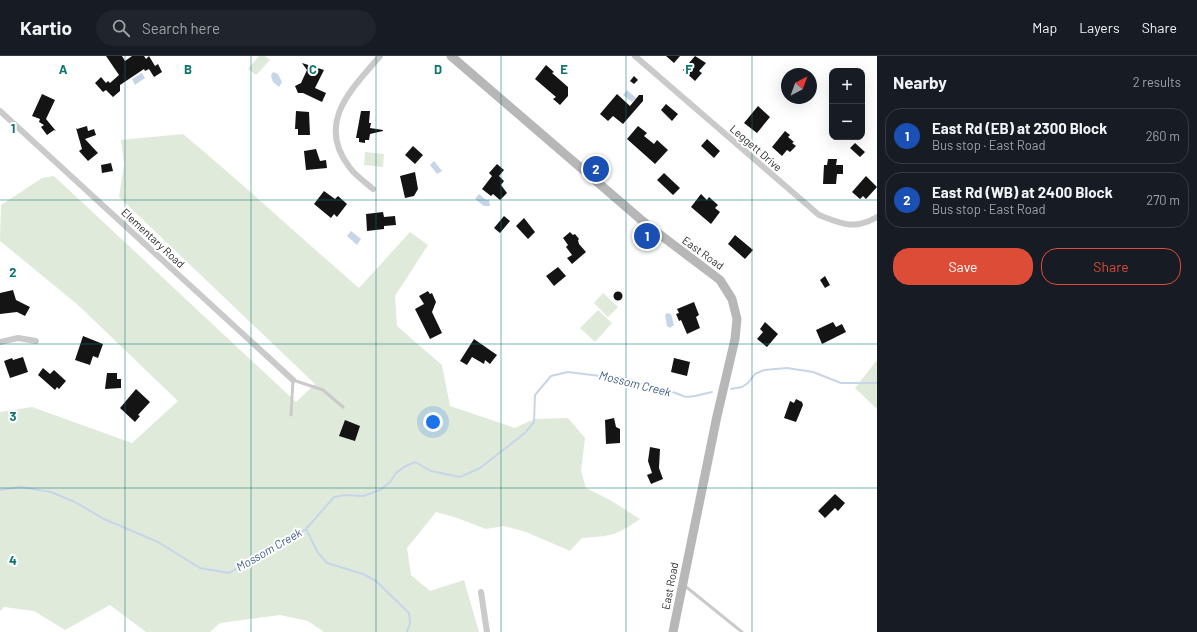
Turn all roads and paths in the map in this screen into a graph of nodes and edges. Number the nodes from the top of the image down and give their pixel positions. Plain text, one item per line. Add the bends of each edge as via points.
1 (380, 56) edge
2 (451, 56) edge
3 (634, 56) edge
4 (0, 111) edge
5 (373, 189) dead end
6 (877, 217) edge
7 (36, 341) dead end
8 (0, 342) edge
9 (293, 380) junction
10 (343, 406) dead end
11 (291, 415) dead end
12 (682, 584) junction
13 (481, 592) dead end
14 (487, 632) edge
15 (673, 632) edge
16 (742, 632) edge

1 - 5 street via 351,90 338,113 336,125 340,152 350,169
2 - 12 main road, East Road via 646,224 720,280 732,299 737,319 735,339
3 - 6 street, Leggett Drive via 819,215 840,224 862,225
4 - 9 street, Elementary Road
7 - 8 street via 18,338
9 - 10 lane via 323,390
9 - 11 lane
12 - 15 main road, East Road
12 - 16 lane
13 - 14 street

